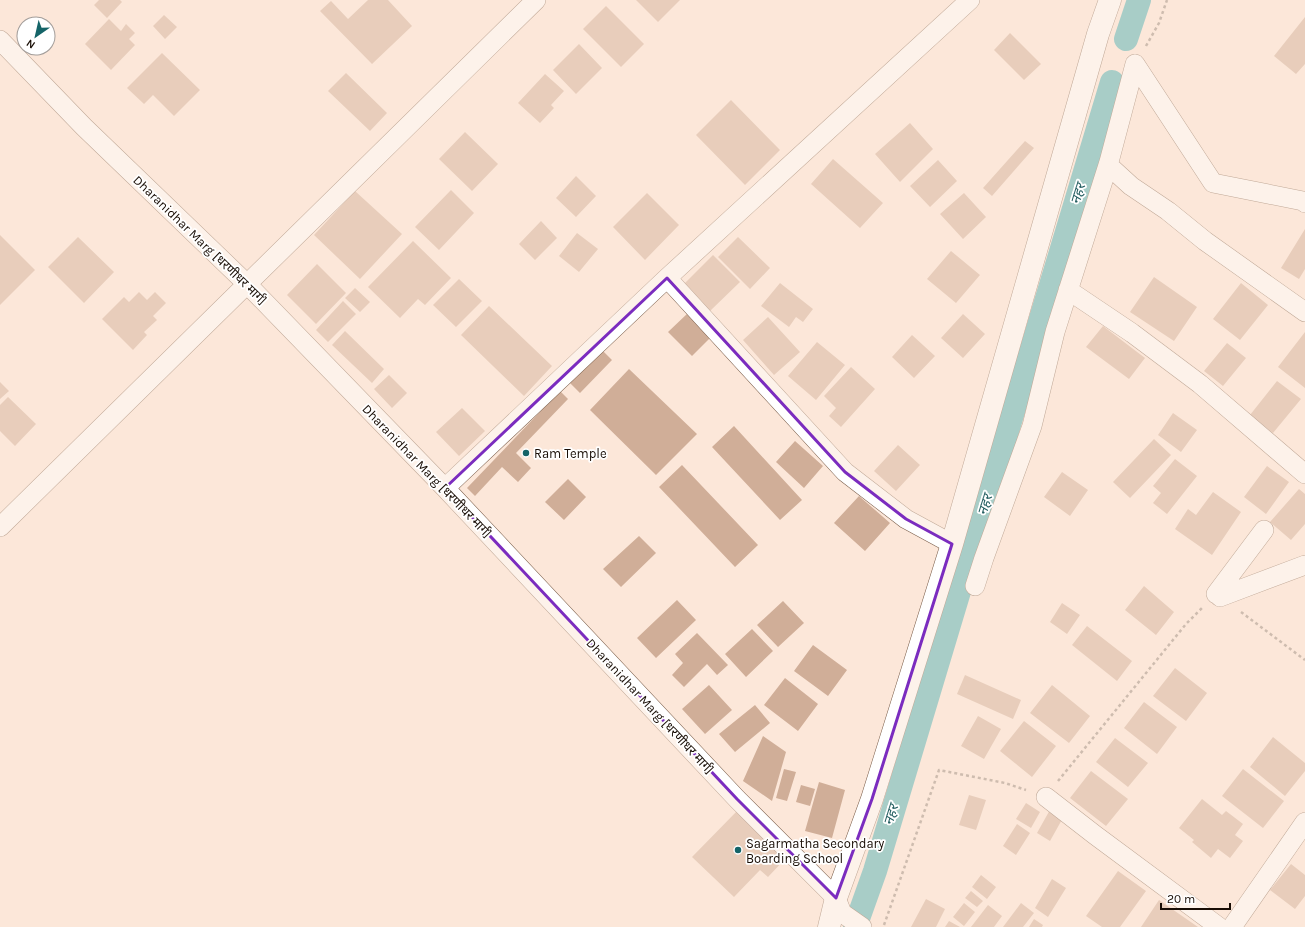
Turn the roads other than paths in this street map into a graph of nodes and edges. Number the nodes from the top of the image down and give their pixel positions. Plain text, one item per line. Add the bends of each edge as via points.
1 (536, 0) edge
2 (970, 0) edge
3 (1110, 0) edge
4 (0, 40) edge
5 (1108, 165) junction
6 (1305, 203) edge
7 (667, 278) junction
8 (247, 284) junction
9 (1068, 290) junction
10 (1305, 312) edge
11 (1305, 474) edge
12 (444, 488) junction
13 (0, 526) edge
14 (1264, 530) dead end
15 (952, 544) junction
16 (1305, 565) edge
17 (975, 586) dead end
18 (1046, 797) road end
19 (1305, 822) edge
20 (835, 913) edge
21 (862, 927) edge
22 (1219, 927) edge
23 (1232, 927) edge

1 - 8 street
2 - 7 street
3 - 15 street via 1098,34
4 - 8 street, Dharanidhar Marg [धरणीधर मार्ग] via 84,126
5 - 6 street via 1135,64 1213,183
5 - 9 street
5 - 10 street via 1131,186
7 - 12 street
7 - 15 street via 845,472 906,519
8 - 12 street, Dharanidhar Marg [धरणीधर मार्ग]
8 - 13 street
9 - 11 street via 1132,333 1200,384
9 - 17 street via 1054,332 1032,426
12 - 20 street, Dharanidhar Marg [धरणीधर मार्ग] via 737,799
14 - 16 street via 1218,595
15 - 20 street
18 - 22 street
19 - 23 street
20 - 21 street, Dharanidhar Marg [धरणीधर मार्ग]

